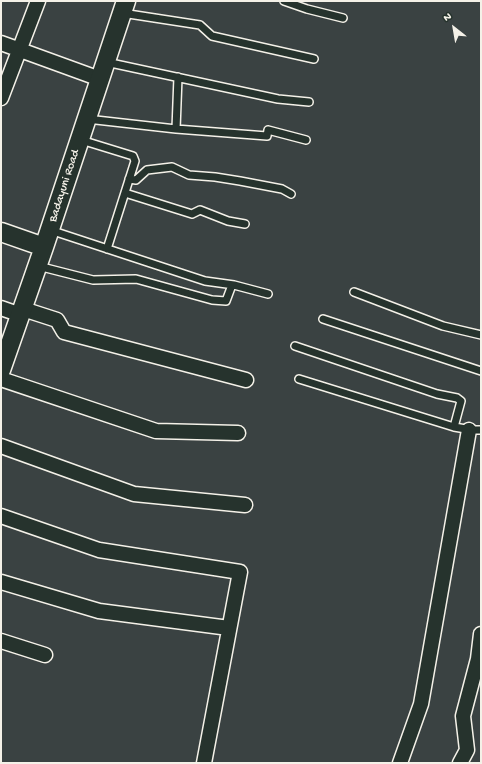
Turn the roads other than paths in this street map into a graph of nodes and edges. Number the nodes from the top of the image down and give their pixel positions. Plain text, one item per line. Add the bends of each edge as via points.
1 (38, 1) edge
2 (284, 1) edge
3 (124, 7) edge
4 (343, 18) dead end
5 (1, 44) edge
6 (19, 50) junction
7 (314, 59) dead end
8 (106, 62) junction
9 (178, 78) junction
10 (100, 80) junction
11 (1, 98) edge
12 (309, 102) dead end
13 (87, 119) junction
14 (176, 129) junction
15 (80, 140) junction
16 (306, 140) dead end
17 (129, 179) junction
18 (125, 193) junction
19 (290, 194) dead end
20 (245, 224) dead end
21 (50, 230) junction
22 (1, 232) edge
23 (44, 247) junction
24 (107, 248) junction
25 (38, 266) junction
26 (232, 285) junction
27 (354, 292) dead end
28 (268, 294) dead end
29 (1, 308) edge
30 (22, 312) junction
31 (323, 319) dead end
32 (481, 335) edge
33 (295, 346) dead end
34 (1, 370) edge
35 (481, 371) edge
36 (1, 378) edge
37 (299, 379) dead end
38 (246, 380) dead end
39 (454, 427) junction
40 (475, 430) edge
41 (238, 433) dead end
42 (1, 446) edge
43 (246, 505) dead end
44 (1, 516) edge
45 (1, 582) edge
46 (229, 628) junction
47 (481, 634) edge
48 (1, 641) edge
49 (45, 655) dead end
50 (204, 763) edge
51 (400, 763) edge
52 (460, 763) edge

1 - 6 street
2 - 4 lane
3 - 7 lane via 200,25 212,36
3 - 8 street, Badayuni Road
5 - 6 street
6 - 10 street
6 - 11 street
8 - 9 lane
8 - 10 street, Badayuni Road
9 - 12 lane via 278,99
9 - 14 lane
10 - 13 street, Badayuni Road
13 - 14 lane
13 - 15 street, Badayuni Road
14 - 16 lane via 267,136 268,130
15 - 17 lane via 134,156 135,161
15 - 21 street, Badayuni Road
17 - 18 lane
17 - 19 lane via 136,180 147,170 172,167 189,175 240,181 282,189
18 - 20 lane via 192,214 200,210 228,221
18 - 24 lane
21 - 23 street, Badayuni Road
21 - 24 lane
22 - 23 street
23 - 25 street, Badayuni Road
24 - 26 lane via 205,281
25 - 26 lane via 93,280 136,279 212,300 226,301
25 - 30 street, Badayuni Road
26 - 28 lane
27 - 32 lane via 443,326
29 - 30 street
30 - 34 street, Badayuni Road
30 - 38 street via 57,320 64,332
31 - 35 lane
33 - 39 lane via 437,394 457,398 460,401
36 - 41 street via 156,431
37 - 39 lane
39 - 40 lane
40 - 51 street via 421,704
42 - 43 street via 134,494
44 - 46 street via 99,550 240,572
45 - 46 street via 100,611
46 - 50 street
47 - 52 street via 478,658 463,716 466,750
48 - 49 street

